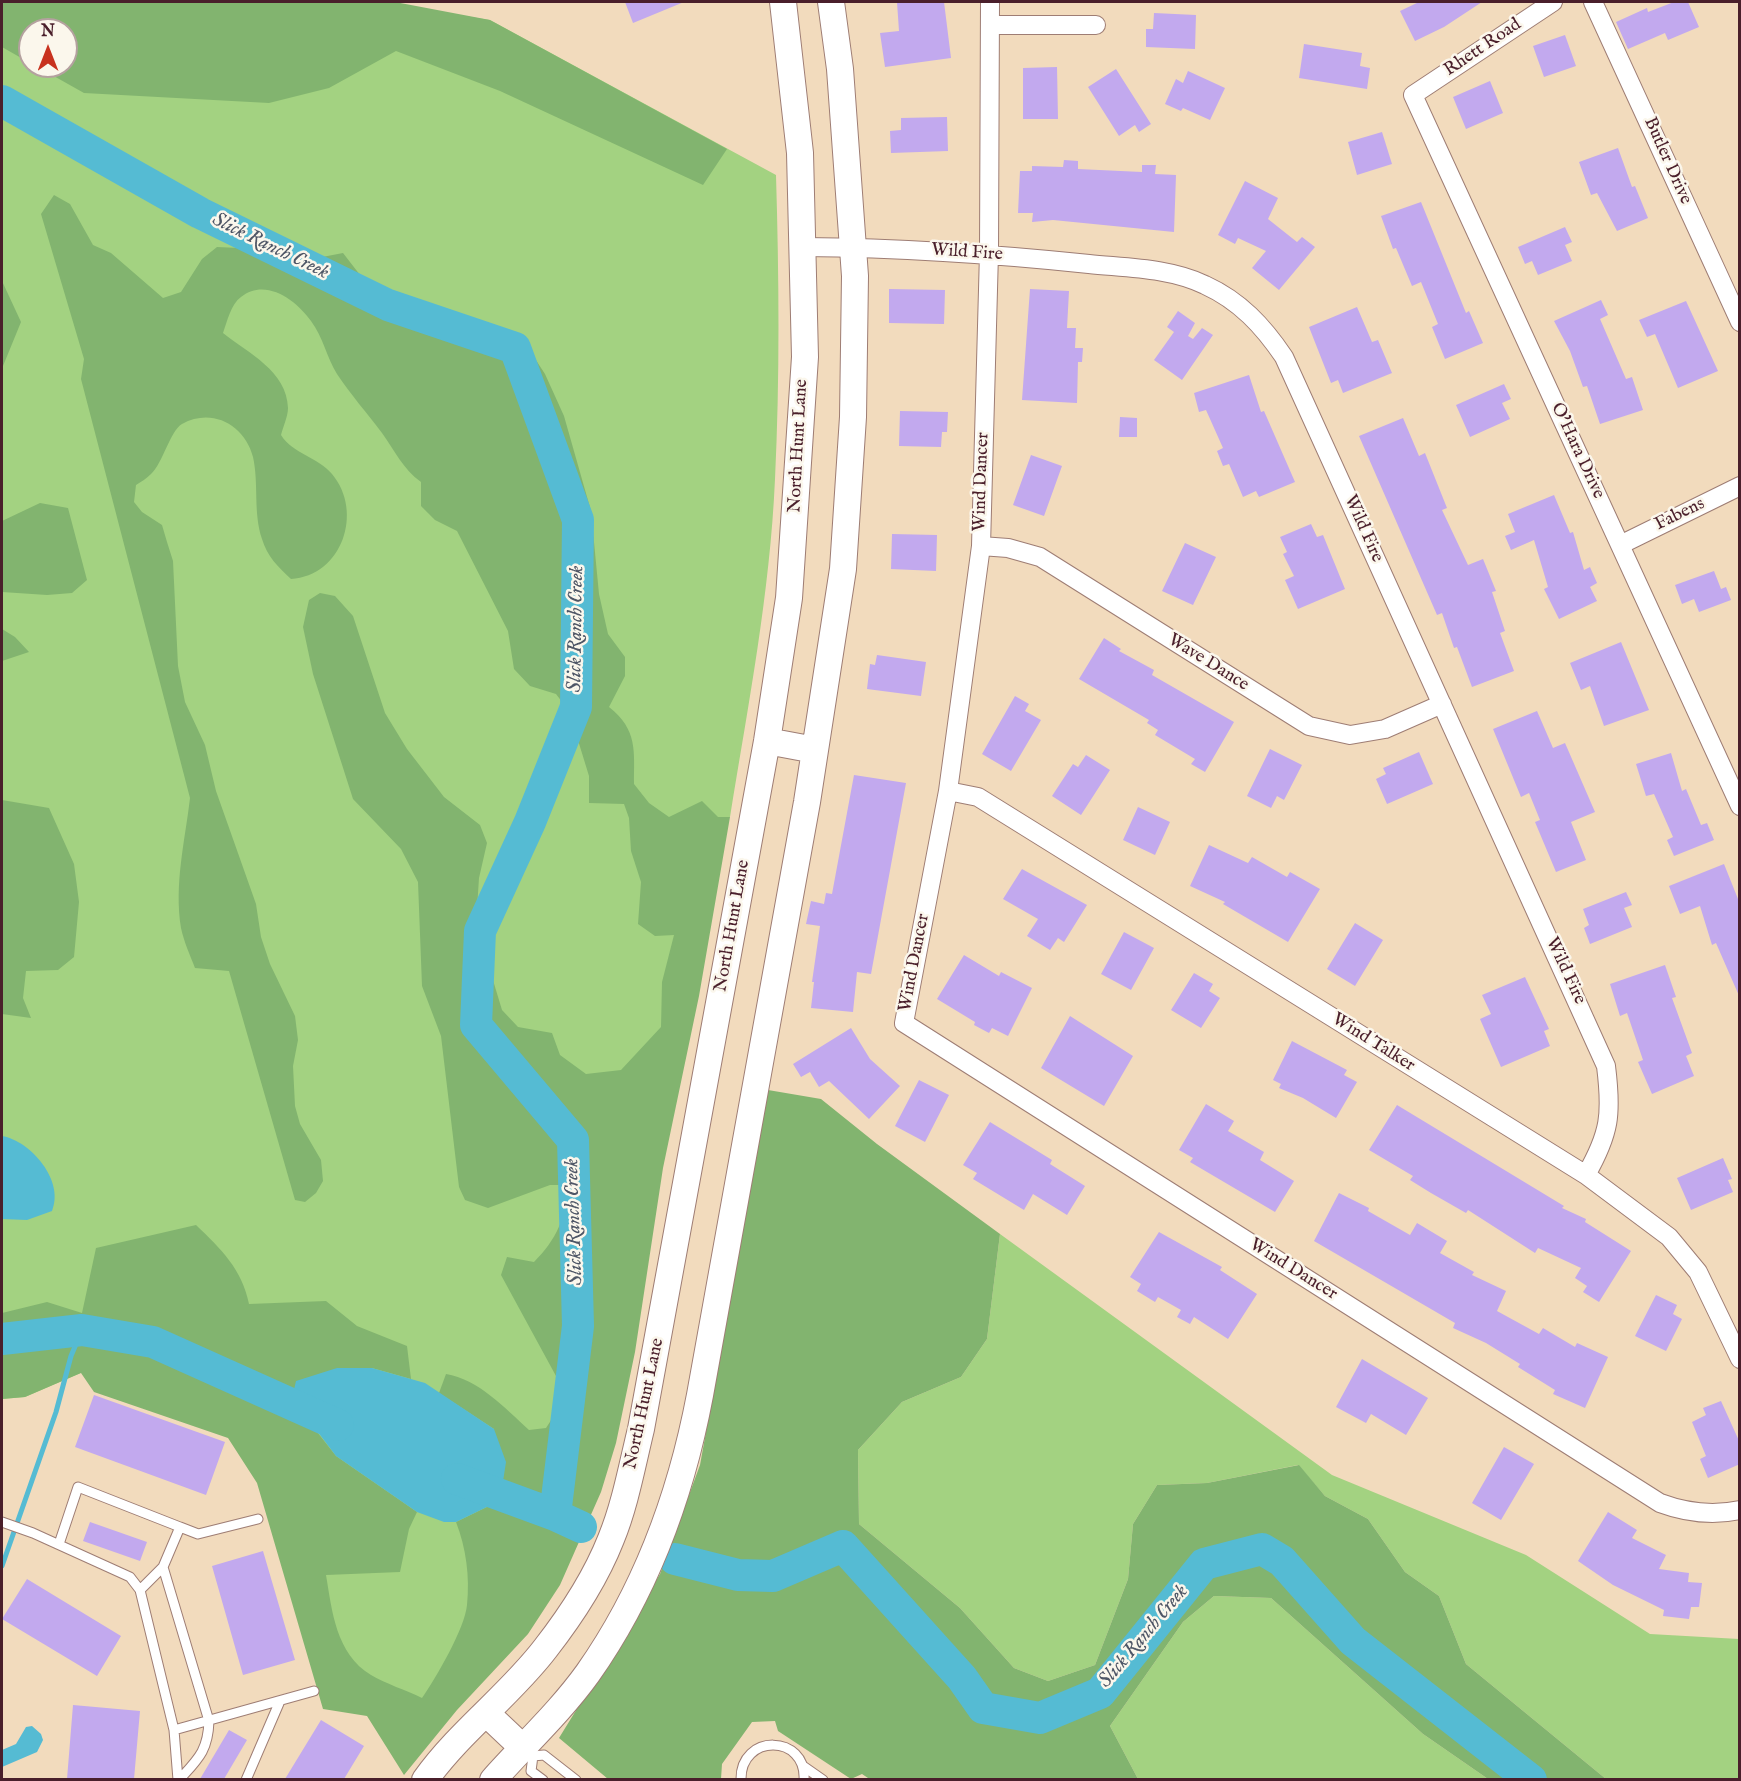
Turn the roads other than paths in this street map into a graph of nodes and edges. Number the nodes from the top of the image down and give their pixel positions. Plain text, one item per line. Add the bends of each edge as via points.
1 (783, 2) edge
2 (831, 2) edge
3 (990, 2) edge
4 (1553, 2) edge
5 (1593, 2) edge
6 (990, 25) junction
7 (1096, 25) dead end
8 (1413, 95) joint
9 (803, 247) junction
10 (854, 247) junction
11 (989, 253) junction
12 (1740, 322) edge
13 (1740, 486) edge
14 (1620, 544) junction
15 (981, 546) junction
16 (1442, 704) junction
17 (767, 741) junction
18 (815, 750) junction
19 (948, 791) junction
20 (1740, 806) edge
21 (1586, 1175) junction
22 (1740, 1359) edge
23 (1740, 1510) edge
24 (258, 1520) dead end
25 (2, 1522) edge
26 (180, 1527) junction
27 (59, 1544) junction
28 (163, 1567) junction
29 (140, 1590) junction
30 (314, 1691) dead end
31 (280, 1701) junction
32 (486, 1713) junction
33 (209, 1721) junction
34 (174, 1730) junction
35 (527, 1752) junction
36 (803, 1766) junction
37 (179, 1779) edge
38 (246, 1779) edge
39 (425, 1779) edge
40 (493, 1779) edge
41 (543, 1779) edge
42 (576, 1779) edge
43 (741, 1779) edge
44 (804, 1779) edge
45 (824, 1779) edge

1 - 9 main road, North Hunt Lane via 800,153
2 - 10 main road
3 - 6 street, Wind Dancer
4 - 8 street, Rhett Road
5 - 12 street, Butler Drive
6 - 7 street
6 - 11 street, Wind Dancer
8 - 14 street, O'Hara Drive
9 - 10 street, Wild Fire
9 - 17 main road, North Hunt Lane via 805,357 793,546
10 - 11 street, Wild Fire
10 - 18 main road via 853,417 843,569
11 - 15 street, Wind Dancer
11 - 16 street, Wild Fire via 1168,273 1214,289 1240,305 1265,329 1284,357
13 - 14 street, Fabens
14 - 20 street, O'Hara Drive
15 - 16 street, Wave Dance via 1040,557 1309,726 1350,735 1385,729
15 - 19 street, Wind Dancer
16 - 21 street, Wild Fire via 1606,1066 1609,1124
17 - 18 main road
17 - 32 main road, North Hunt Lane via 664,1311 626,1489 611,1540 583,1592 545,1649
18 - 35 main road via 689,1454 658,1548 636,1593 587,1674
19 - 21 street, Wind Talker via 978,797
19 - 23 street, Wind Dancer via 904,1023 1660,1503 1681,1511 1709,1514
21 - 22 street, Wind Talker via 1669,1237 1698,1272
24 - 26 lane via 198,1534
25 - 27 lane
26 - 27 lane via 78,1487
26 - 28 lane
27 - 29 lane via 130,1577
28 - 29 lane
28 - 33 lane
29 - 34 lane
30 - 31 lane
31 - 33 lane
31 - 38 lane
32 - 35 main road
32 - 39 main road, North Hunt Lane via 462,1734
33 - 34 lane
33 - 37 lane via 203,1753
34 - 37 lane
35 - 40 main road
35 - 41 lane via 531,1771
35 - 42 lane via 544,1755
36 - 43 lane via 790,1749 770,1744 750,1753 744,1761
36 - 44 lane
36 - 45 lane

